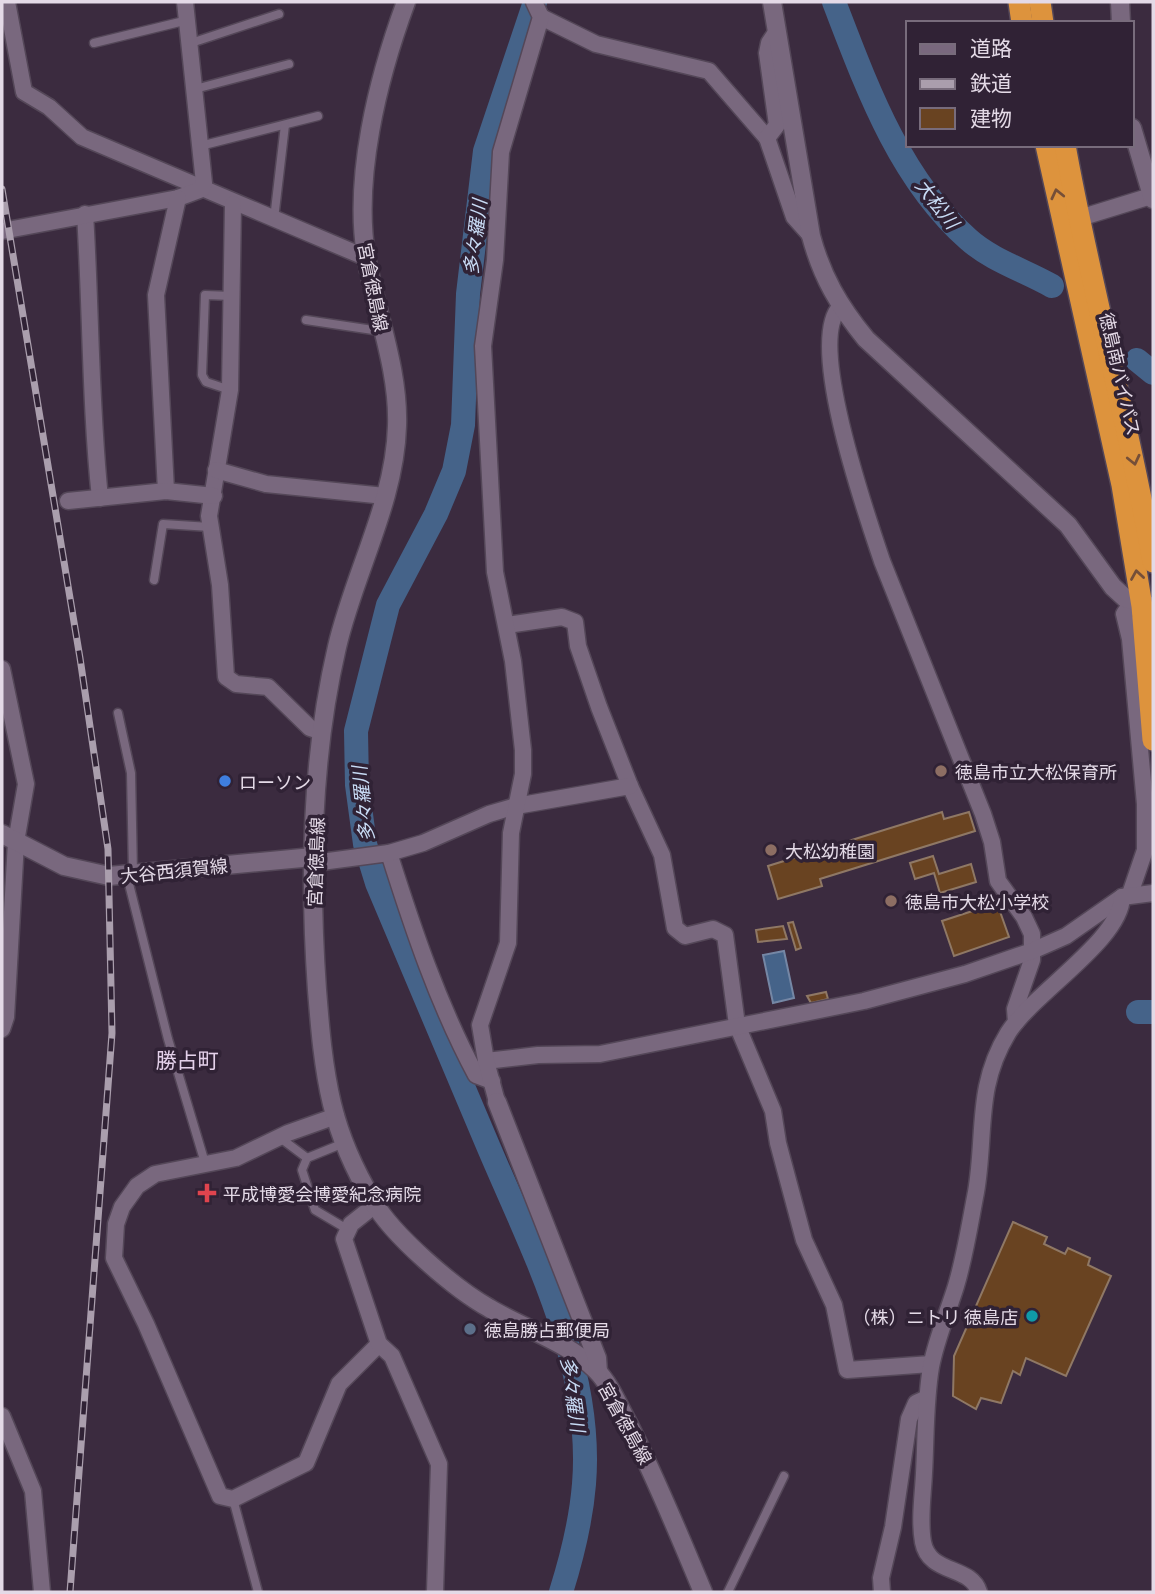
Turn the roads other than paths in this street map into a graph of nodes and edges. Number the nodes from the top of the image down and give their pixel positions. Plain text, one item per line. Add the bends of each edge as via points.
1 (7, 2) edge
2 (185, 2) edge
3 (406, 2) edge
4 (772, 2) edge
5 (1019, 2) edge
6 (1040, 2) edge
7 (1120, 2) edge
8 (537, 11) edge
9 (279, 14) dead end
10 (188, 20) junction
11 (1022, 21) edge
12 (1043, 21) edge
13 (1121, 21) edge
14 (775, 34) junction
15 (94, 43) dead end
16 (191, 43) junction
17 (289, 64) dead end
18 (195, 89) junction
19 (318, 117) dead end
20 (285, 125) junction
21 (1134, 135) edge
22 (767, 138) junction
23 (200, 146) junction
24 (1047, 147) edge
25 (1065, 147) edge
26 (202, 189) junction
27 (178, 198) junction
28 (1152, 198) edge
29 (233, 204) junction
30 (85, 214) junction
31 (274, 221) junction
32 (1072, 221) junction
33 (2, 231) edge
34 (811, 236) junction
35 (366, 258) junction
36 (233, 296) junction
37 (839, 307) junction
38 (306, 320) dead end
39 (382, 328) junction
40 (230, 390) junction
41 (216, 470) junction
42 (166, 491) junction
43 (214, 496) junction
44 (385, 496) junction
45 (100, 498) junction
46 (68, 501) dead end
47 (210, 527) junction
48 (1153, 562) edge
49 (154, 580) dead end
50 (1142, 605) edge
51 (507, 625) junction
52 (2, 669) edge
53 (118, 713) dead end
54 (322, 732) junction
55 (1153, 740) edge
56 (630, 786) junction
57 (516, 806) junction
58 (9, 838) edge
59 (385, 853) junction
60 (313, 857) junction
61 (130, 876) junction
62 (1153, 893) edge
63 (1126, 895) junction
64 (1032, 951) junction
65 (1016, 1022) junction
66 (737, 1025) junction
67 (2, 1029) edge
68 (486, 1061) junction
69 (492, 1081) junction
70 (498, 1102) joint
71 (336, 1116) junction
72 (279, 1137) junction
73 (345, 1143) junction
74 (307, 1158) junction
75 (205, 1163) junction
76 (374, 1205) junction
77 (347, 1229) junction
78 (379, 1344) junction
79 (931, 1364) junction
80 (593, 1368) junction
81 (927, 1398) junction
82 (2, 1416) edge
83 (784, 1476) dead end
84 (233, 1499) junction
85 (42, 1592) edge
86 (258, 1592) edge
87 (435, 1592) edge
88 (703, 1592) edge
89 (727, 1592) edge
90 (882, 1592) edge
91 (979, 1592) edge

1 - 26 street via 24,92 82,137
2 - 10 street
3 - 35 main road, 宮倉徳島線 via 377,94 363,204
4 - 14 main road
5 - 11 highway
6 - 12 highway
7 - 13 main road
8 - 22 street via 596,44 709,71
8 - 51 street via 501,152 495,260 483,346 495,572
9 - 16 lane
10 - 15 lane
10 - 16 street
14 - 22 street via 767,53 777,125
14 - 34 main road
16 - 18 street
17 - 18 lane
18 - 23 street
19 - 20 lane
20 - 23 lane
20 - 31 lane
21 - 28 main road
22 - 34 street via 794,217
23 - 26 street
32 -> 24 highway, 徳島南バイパス
25 - 32 highway, 徳島南バイパス
26 - 27 street
26 - 29 street
27 - 30 street
27 - 42 street via 156,295
28 - 32 street
29 - 31 street
29 - 36 street
30 - 33 street
30 - 45 street via 92,415
31 - 35 street
32 -> 48 highway, 徳島南バイパス via 1087,261 1136,467
50 -> 32 highway, 徳島南バイパス
34 - 37 main road via 821,271
35 - 39 main road, 宮倉徳島線
36 - 40 street
36 - 40 lane via 205,295 202,361 206,382
37 - 50 main road via 866,339 1068,525 1113,587
37 - 64 street via 833,314 830,356 849,456 882,561 983,814 998,881 1028,924
38 - 39 lane
39 - 44 main road, 宮倉徳島線 via 398,422 394,466
40 - 41 street
41 - 43 street
41 - 44 street via 266,485
42 - 43 street
42 - 45 street
43 - 47 street
44 - 54 main road, 宮倉徳島線 via 338,643
45 - 46 street
47 - 49 lane via 163,524
47 - 54 street via 220,585 226,677 236,684 268,687 310,729
50 - 55 highway, 徳島南バイパス
50 - 63 street via 1125,614 1146,804 1145,850
51 - 56 street via 562,617 575,622 585,670
51 - 57 street via 523,750
52 - 58 street via 26,784
53 - 61 lane via 131,773
54 - 60 main road, 宮倉徳島線
56 - 57 street
56 - 66 street via 662,855 675,928 685,936 713,929 725,935
57 - 59 street
57 - 68 street via 508,943 480,1025
58 - 61 main road, 大谷西須賀線 via 64,866
58 - 67 street via 6,1017
59 - 60 street via 321,862
59 - 69 street via 458,1041 476,1075
60 - 61 main road, 大谷西須賀線
60 - 71 main road, 宮倉徳島線 via 323,1058
61 - 75 lane via 168,1039
62 - 63 street
63 - 64 street via 1066,936
63 - 65 street via 1108,931
64 - 65 street via 1015,1009
64 - 66 street via 863,1001
65 - 79 street via 999,1051 982,1105 976,1189 957,1282
66 - 68 street via 600,1054
66 - 79 street via 773,1111 804,1240 834,1305 847,1370
68 - 69 street
69 - 70 street
70 - 80 main road via 597,1357
71 - 72 street
71 - 73 main road, 宮倉徳島線
72 - 74 lane
72 - 75 street via 236,1158
73 - 74 lane
73 - 76 main road, 宮倉徳島線
74 - 77 lane via 302,1170 315,1210
75 - 84 street via 155,1174 137,1186 122,1207 114,1258 220,1496
76 - 77 street
76 - 80 main road, 宮倉徳島線 via 396,1231 485,1306 554,1341
77 - 78 street via 345,1251
78 - 84 street via 339,1384 306,1463
78 - 87 street via 392,1356 439,1464
79 - 81 street
80 - 88 main road, 宮倉徳島線 via 610,1389 655,1476
81 - 90 street via 916,1403 909,1419
81 - 91 street via 923,1543 940,1567 966,1576
82 - 85 street via 33,1492
83 - 89 lane
84 - 86 lane

